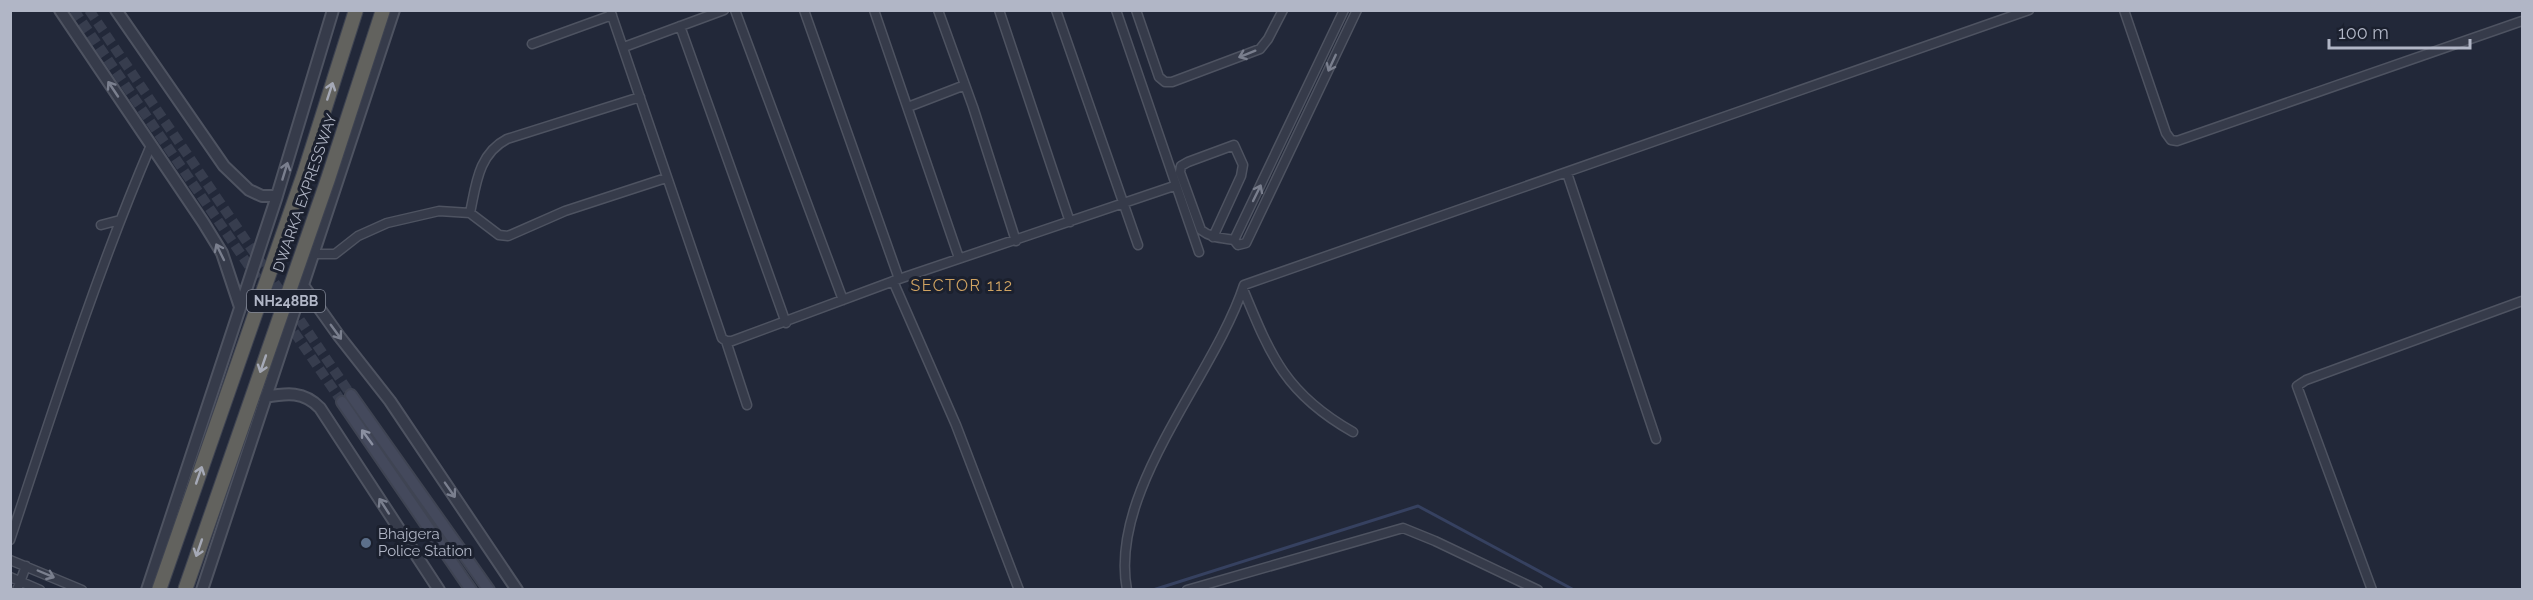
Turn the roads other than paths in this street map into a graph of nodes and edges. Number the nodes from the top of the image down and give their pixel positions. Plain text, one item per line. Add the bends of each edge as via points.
1 (60, 10) edge
2 (116, 10) edge
3 (333, 10) edge
4 (357, 10) edge
5 (383, 10) edge
6 (394, 10) edge
7 (724, 10) edge
8 (735, 10) edge
9 (804, 10) edge
10 (874, 10) edge
11 (938, 10) edge
12 (999, 10) edge
13 (1056, 10) edge
14 (1116, 10) edge
15 (1136, 10) edge
16 (1282, 10) edge
17 (1344, 10) edge
18 (1357, 10) edge
19 (2029, 10) edge
20 (2124, 10) edge
21 (611, 13) edge
22 (2523, 21) edge
23 (680, 26) junction
24 (532, 44) dead end
25 (624, 47) junction
26 (965, 85) junction
27 (640, 98) junction
28 (908, 107) junction
29 (151, 146) junction
30 (1567, 173) junction
31 (666, 178) junction
32 (1174, 186) junction
33 (277, 196) junction
34 (1123, 204) junction
35 (470, 213) junction
36 (120, 220) junction
37 (1071, 222) junction
38 (101, 225) dead end
39 (1214, 237) junction
40 (1234, 240) junction
41 (1016, 241) junction
42 (1137, 244) dead end
43 (1199, 252) dead end
44 (312, 254) junction
45 (959, 258) junction
46 (896, 280) junction
47 (302, 284) junction
48 (1243, 288) junction
49 (843, 300) junction
50 (2523, 301) edge
51 (240, 307) junction
52 (786, 323) junction
53 (726, 341) junction
54 (351, 395) tunnel mouth
55 (265, 397) junction
56 (342, 402) tunnel mouth
57 (747, 405) dead end
58 (1353, 432) dead end
59 (1656, 439) dead end
60 (11, 538) edge
61 (10, 560) edge
62 (26, 566) junction
63 (10, 577) edge
64 (18, 585) edge
65 (40, 590) edge
66 (82, 590) edge
67 (147, 590) edge
68 (159, 590) edge
69 (184, 590) edge
70 (202, 590) edge
71 (439, 590) edge
72 (471, 590) edge
73 (489, 590) edge
74 (517, 590) edge
75 (1018, 590) edge
76 (1127, 590) edge
77 (1187, 590) edge
78 (1538, 590) edge
79 (2372, 590) edge

29 -> 1 street
2 - 33 street via 224,166 249,190 262,196
33 -> 3 street
68 -> 4 highway, DWARKA EXPRESSWAY / NH248BB, bridge
5 -> 69 highway, DWARKA EXPRESSWAY / NH248BB, bridge
6 - 44 street
7 - 23 street
8 - 49 street
9 - 46 street
10 - 28 street
11 - 26 street
12 - 37 street
13 - 34 street
14 - 32 street
16 -> 15 street via 1260,49 1172,82 1159,77
40 -> 17 street
18 -> 40 street via 1246,243 1238,245
19 - 30 street
20 - 22 street via 2166,134 2177,141
21 - 24 street
21 - 25 street
23 - 25 street
23 - 52 street
25 - 27 street
26 - 28 street
26 - 41 street
27 - 31 street
27 - 35 street via 495,146 483,162
28 - 45 street
29 - 36 street
51 -> 29 street via 222,254
30 - 48 street
30 - 59 street
31 - 35 street via 565,211 505,236
31 - 53 street
32 - 34 street
32 - 43 street
33 - 51 street
34 - 37 street
34 - 42 street
35 - 44 street via 439,211 387,223 358,236 335,254
36 - 38 street
36 - 60 street
37 - 41 street
39 - 39 street via 1198,225 1181,166 1234,145 1243,165 1242,176
39 - 40 street
41 - 45 street
44 - 47 street
45 - 46 street
46 - 49 street
46 - 75 street
47 - 55 street
47 -> 74 street via 390,401
48 - 58 street via 1286,378 1315,408
48 - 76 street via 1226,330 1141,491 1123,558
49 - 52 street
50 - 79 street via 2297,386
51 - 67 street
52 - 53 street
53 - 57 street
54 - 73 main road
55 - 70 street
71 -> 55 street via 320,408 303,395
72 -> 56 main road
61 - 62 street
62 - 64 street
62 -> 66 street
63 - 64 street
64 - 65 street
77 - 78 street via 1403,528

